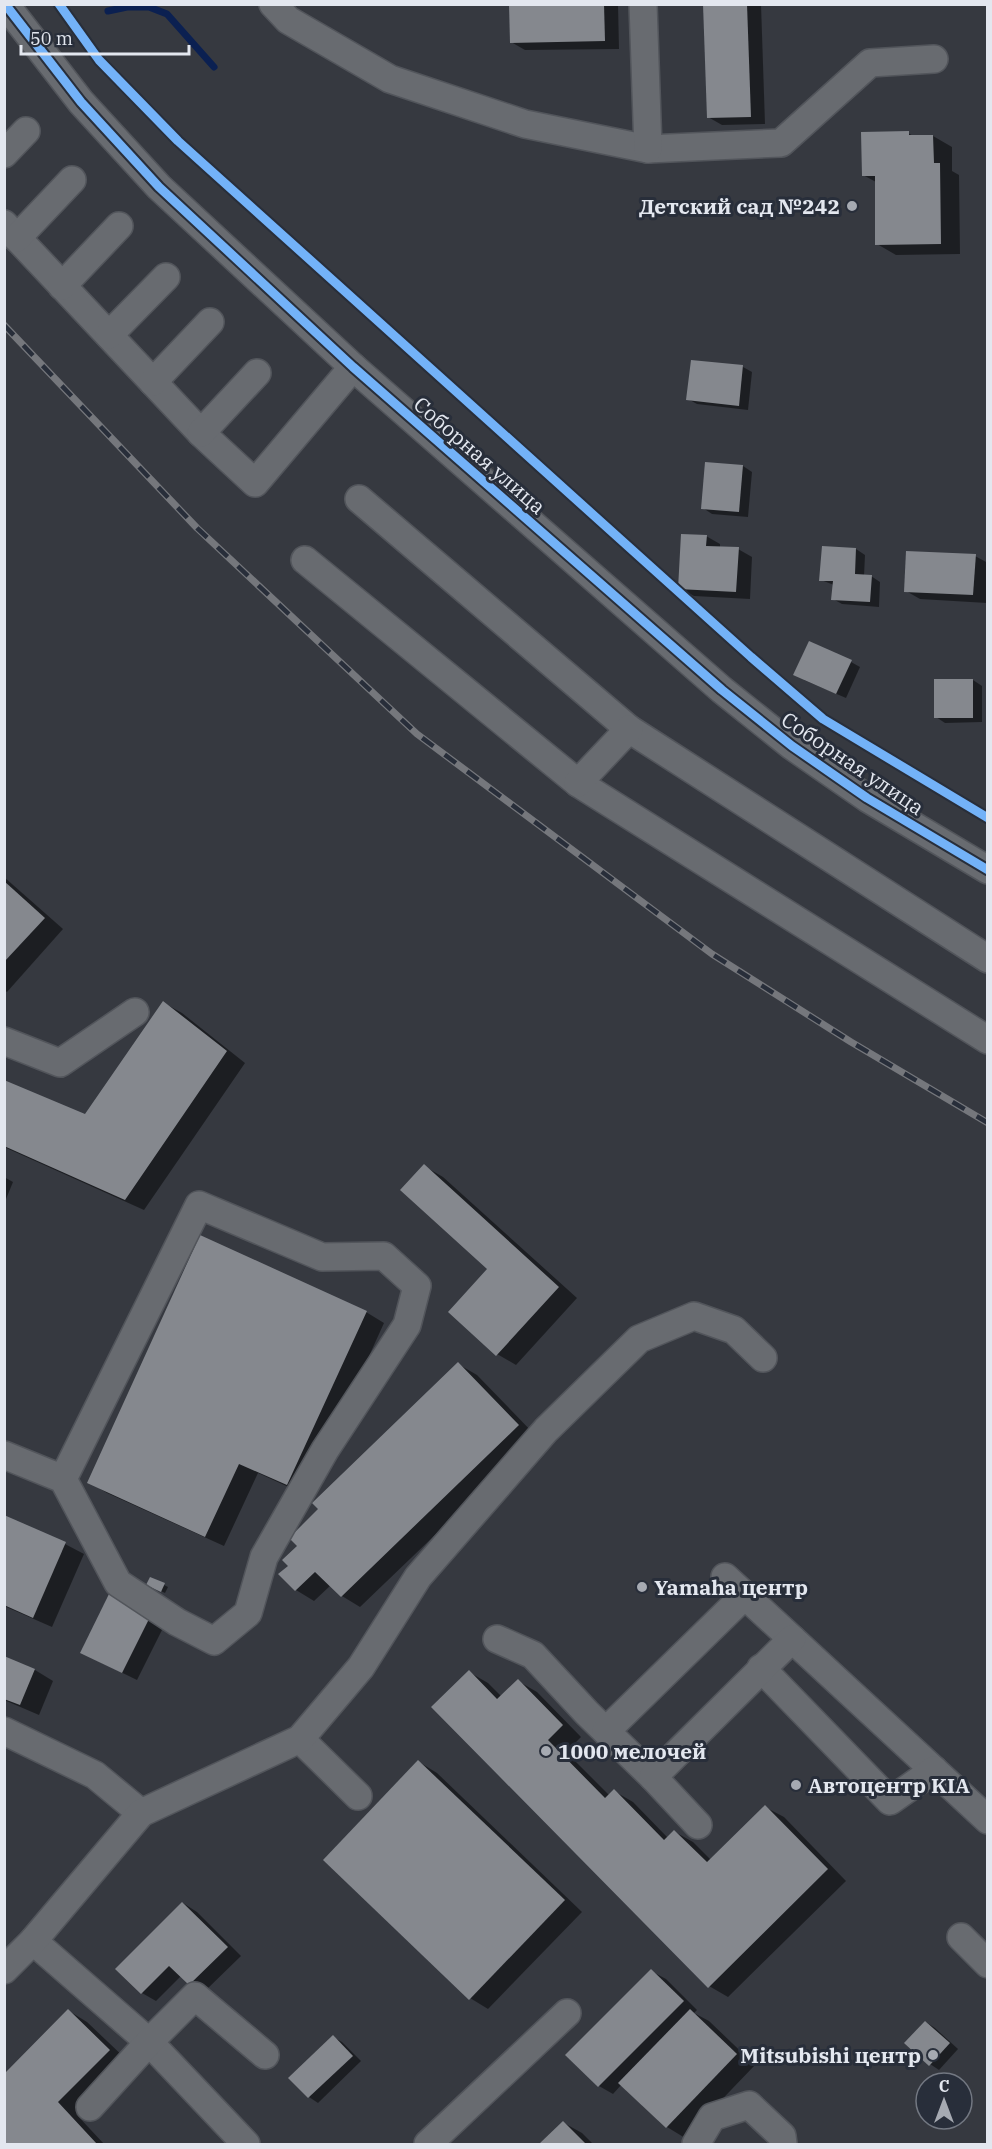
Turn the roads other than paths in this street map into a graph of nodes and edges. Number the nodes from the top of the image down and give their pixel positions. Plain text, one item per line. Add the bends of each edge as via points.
1 (5, 4) edge
2 (273, 4) edge
3 (643, 4) edge
4 (934, 59) dead end
5 (26, 131) dead end
6 (648, 149) junction
7 (4, 154) edge
8 (72, 180) dead end
9 (119, 226) dead end
10 (11, 231) edge
11 (166, 277) dead end
12 (62, 286) junction
13 (210, 322) dead end
14 (109, 335) junction
15 (352, 367) junction
16 (257, 373) dead end
17 (153, 382) junction
18 (201, 433) junction
19 (359, 499) dead end
20 (304, 560) dead end
21 (629, 729) junction
22 (578, 783) junction
23 (987, 870) edge
24 (987, 959) edge
25 (135, 1012) dead end
26 (987, 1040) edge
27 (4, 1041) edge
28 (763, 1358) dead end
29 (4, 1455) edge
30 (63, 1479) junction
31 (725, 1577) dead end
32 (744, 1596) junction
33 (497, 1639) dead end
34 (792, 1639) junction
35 (761, 1668) junction
36 (4, 1731) edge
37 (606, 1731) junction
38 (300, 1739) junction
39 (934, 1770) junction
40 (653, 1777) junction
41 (358, 1797) dead end
42 (141, 1813) junction
43 (987, 1820) edge
44 (698, 1825) dead end
45 (961, 1937) dead end
46 (33, 1941) junction
47 (987, 1964) edge
48 (4, 1970) edge
49 (567, 2013) dead end
50 (149, 2042) junction
51 (265, 2055) dead end
52 (90, 2107) dead end
53 (246, 2145) edge
54 (428, 2145) edge
55 (696, 2145) edge
56 (783, 2145) edge

1 - 15 street, Соборная улица via 81,102 159,187
2 - 6 street via 288,20 390,79 525,124
3 - 6 street
4 - 6 street via 870,63 781,143
5 - 7 street
8 - 10 street
9 - 12 street
10 - 12 street
11 - 14 street
12 - 14 street
13 - 17 street
14 - 17 street
15 - 18 street via 255,483
15 - 23 street, Соборная улица via 722,690 792,746 867,798
16 - 18 street
17 - 18 street
19 - 21 street
20 - 22 street
21 - 22 street
21 - 24 street
22 - 26 street
25 - 27 street via 60,1063
28 - 38 street via 734,1330 694,1316 639,1340 546,1430 418,1576 361,1667
29 - 30 street
30 - 30 street via 118,1583 214,1641 248,1613 264,1557 325,1450 406,1325 417,1286 384,1256 322,1257 199,1204
31 - 32 street
32 - 34 street
32 - 37 street
33 - 37 street via 533,1655
34 - 35 street
34 - 39 street
35 - 39 street via 890,1801
35 - 40 street
36 - 42 street via 95,1775
37 - 40 street
38 - 41 street
38 - 42 street
39 - 43 street
40 - 44 street
42 - 46 street
45 - 47 street
46 - 48 street
46 - 50 street
49 - 54 street
50 - 51 street via 195,1996
50 - 52 street
50 - 53 street
55 - 56 street via 711,2117 749,2106 782,2136

